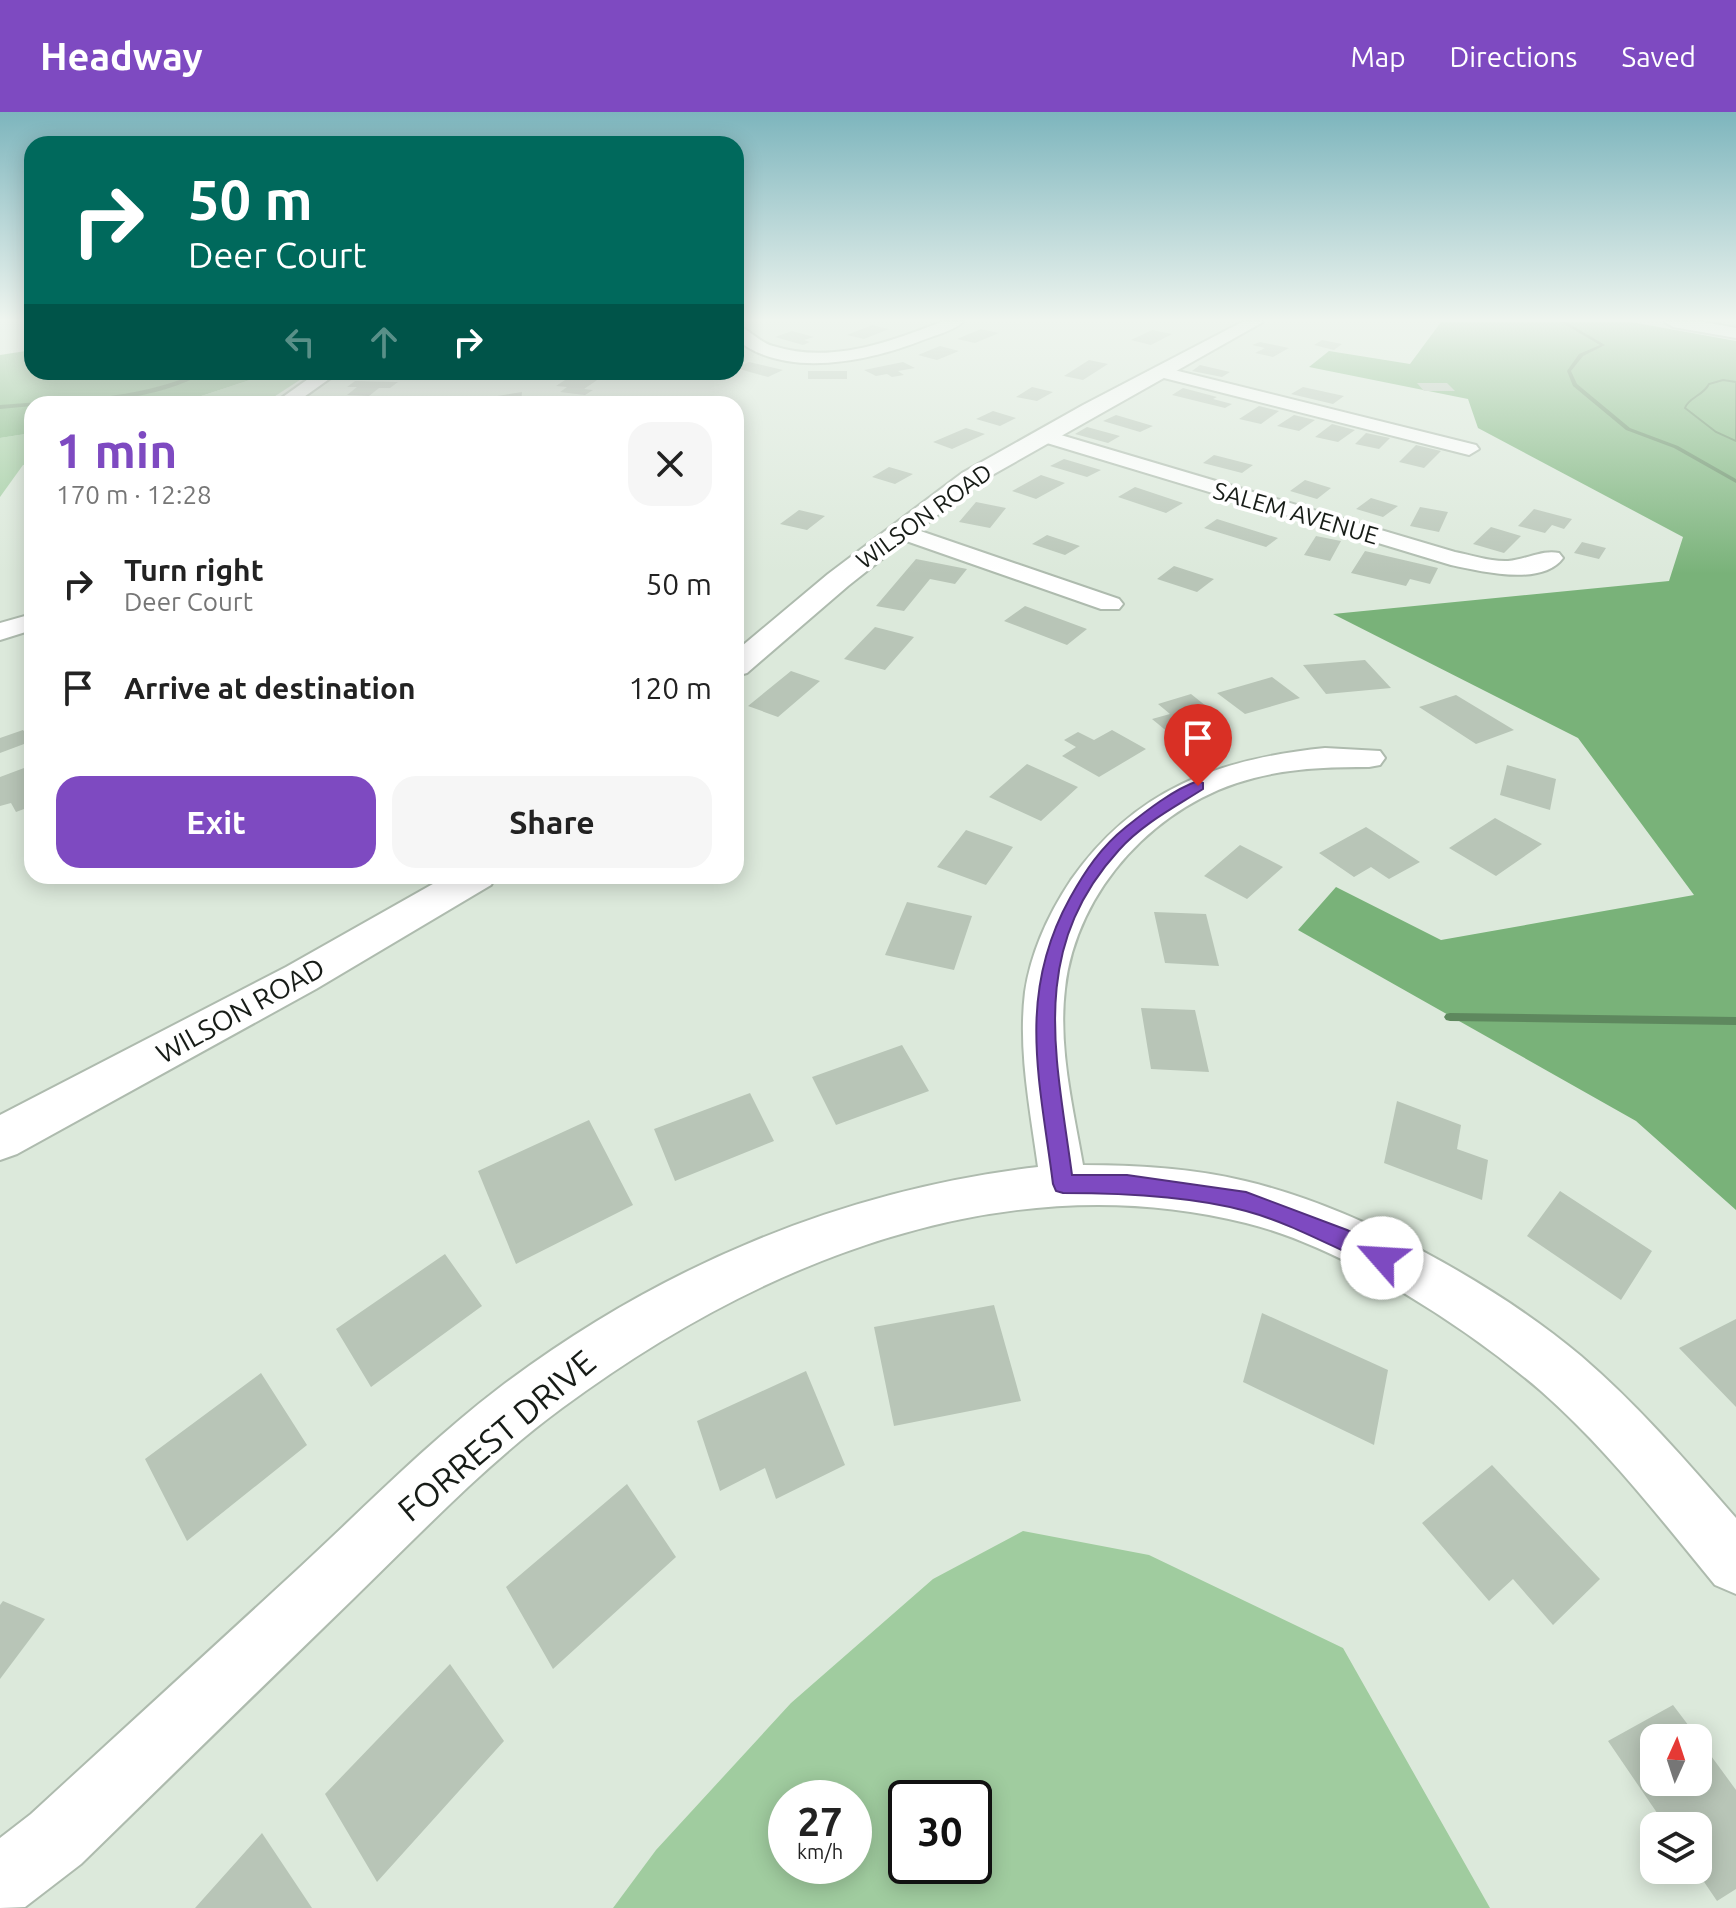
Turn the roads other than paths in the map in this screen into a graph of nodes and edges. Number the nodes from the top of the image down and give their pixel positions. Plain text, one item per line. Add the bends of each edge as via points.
1 (1100, 406) edge
2 (1297, 406) edge
3 (1044, 436) junction
4 (1469, 449) dead end
5 (900, 531) junction
6 (1551, 558) dead end
7 (1110, 604) dead end
8 (24, 624) edge
9 (0, 632) edge
10 (744, 660) edge
11 (1369, 758) dead end
12 (463, 884) edge
13 (0, 1139) edge
14 (1063, 1184) junction
15 (1736, 1564) edge
16 (0, 1882) edge

1 - 3 street, WILSON ROAD
2 - 4 street
3 - 5 street, WILSON ROAD via 970,478
3 - 6 street, SALEM AVENUE via 1451,558 1504,569
5 - 7 street
5 - 10 street, WILSON ROAD
8 - 9 street
11 - 14 street via 1298,758 1223,775 1141,822 1092,873 1053,954 1044,1000 1049,1095
12 - 13 street, WILSON ROAD via 301,978
14 - 15 street, FORREST DRIVE via 1127,1184 1246,1202 1340,1237 1403,1268 1516,1339 1576,1387 1676,1491
14 - 16 street, FORREST DRIVE via 969,1196 819,1238 752,1264 603,1347 539,1391 411,1502 56,1839

